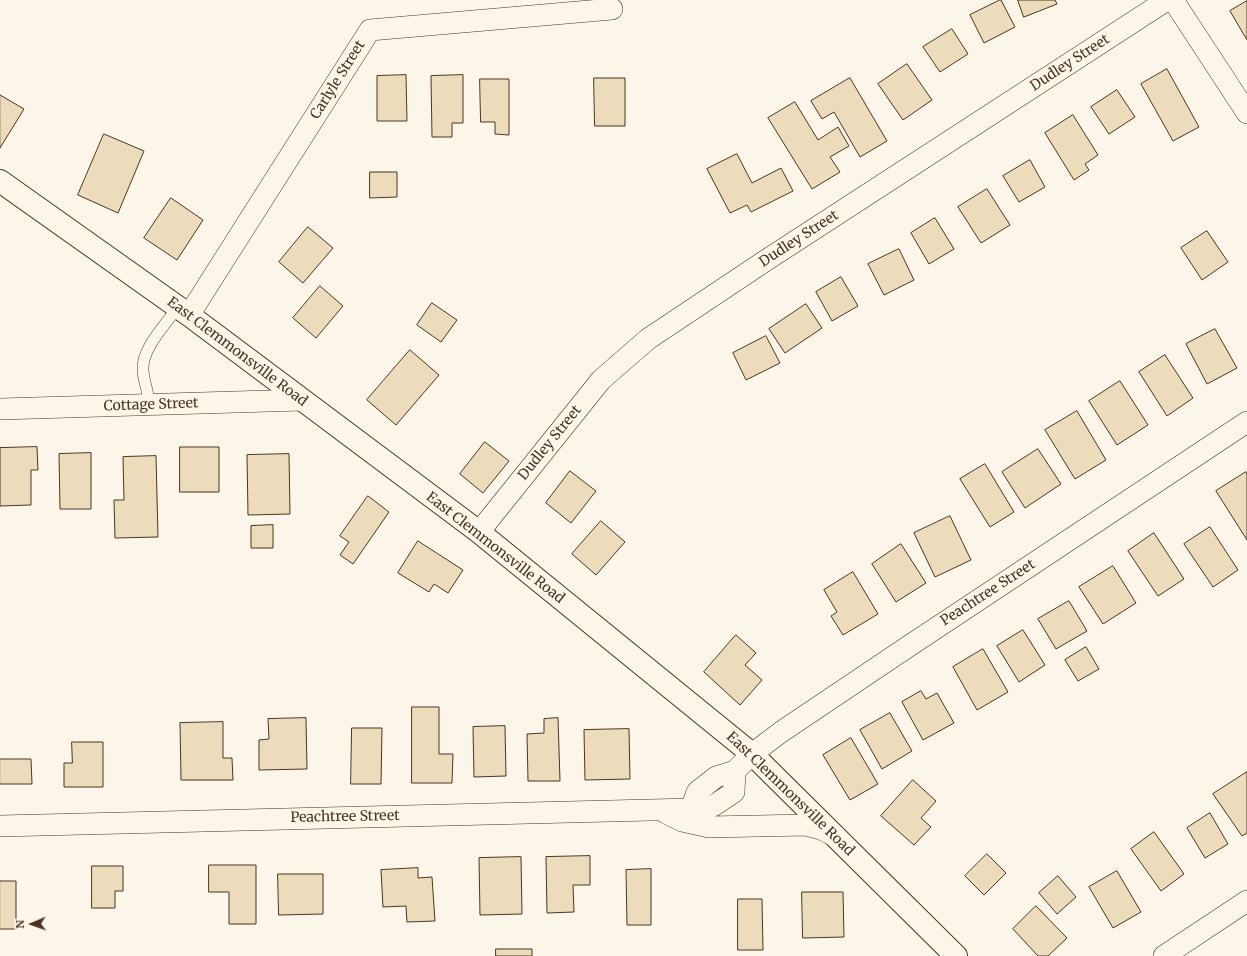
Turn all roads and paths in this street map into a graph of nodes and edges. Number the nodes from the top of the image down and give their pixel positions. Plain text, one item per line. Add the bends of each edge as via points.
1 (1167, 0) edge
2 (1173, 0) edge
3 (612, 9) dead end
4 (1247, 113) edge
5 (0, 181) edge
6 (183, 310) junction
7 (302, 400) junction
8 (149, 405) junction
9 (0, 409) edge
10 (1247, 422) edge
11 (479, 532) junction
12 (752, 754) junction
13 (658, 810) junction
14 (0, 826) edge
15 (835, 836) junction
16 (1247, 901) edge
17 (956, 956) edge
18 (1164, 956) edge

1 - 11 street, Dudley Street via 648,339 601,380
2 - 4 street
3 - 6 street, Carlyle Street via 370,30
5 - 6 main road, East Clemmonsville Road
6 - 7 main road, East Clemmonsville Road
6 - 8 lane via 149,347 143,370
7 - 8 street, Cottage Street
7 - 11 main road, East Clemmonsville Road
8 - 9 street, Cottage Street
10 - 12 street, Peachtree Street via 909,646
11 - 12 main road, East Clemmonsville Road
12 - 13 street, Peachtree Street via 735,771 734,792 713,806
12 - 15 main road, East Clemmonsville Road
13 - 14 street, Peachtree Street
13 - 15 street via 682,821 709,827 806,825
15 - 17 main road, East Clemmonsville Road
16 - 18 street

